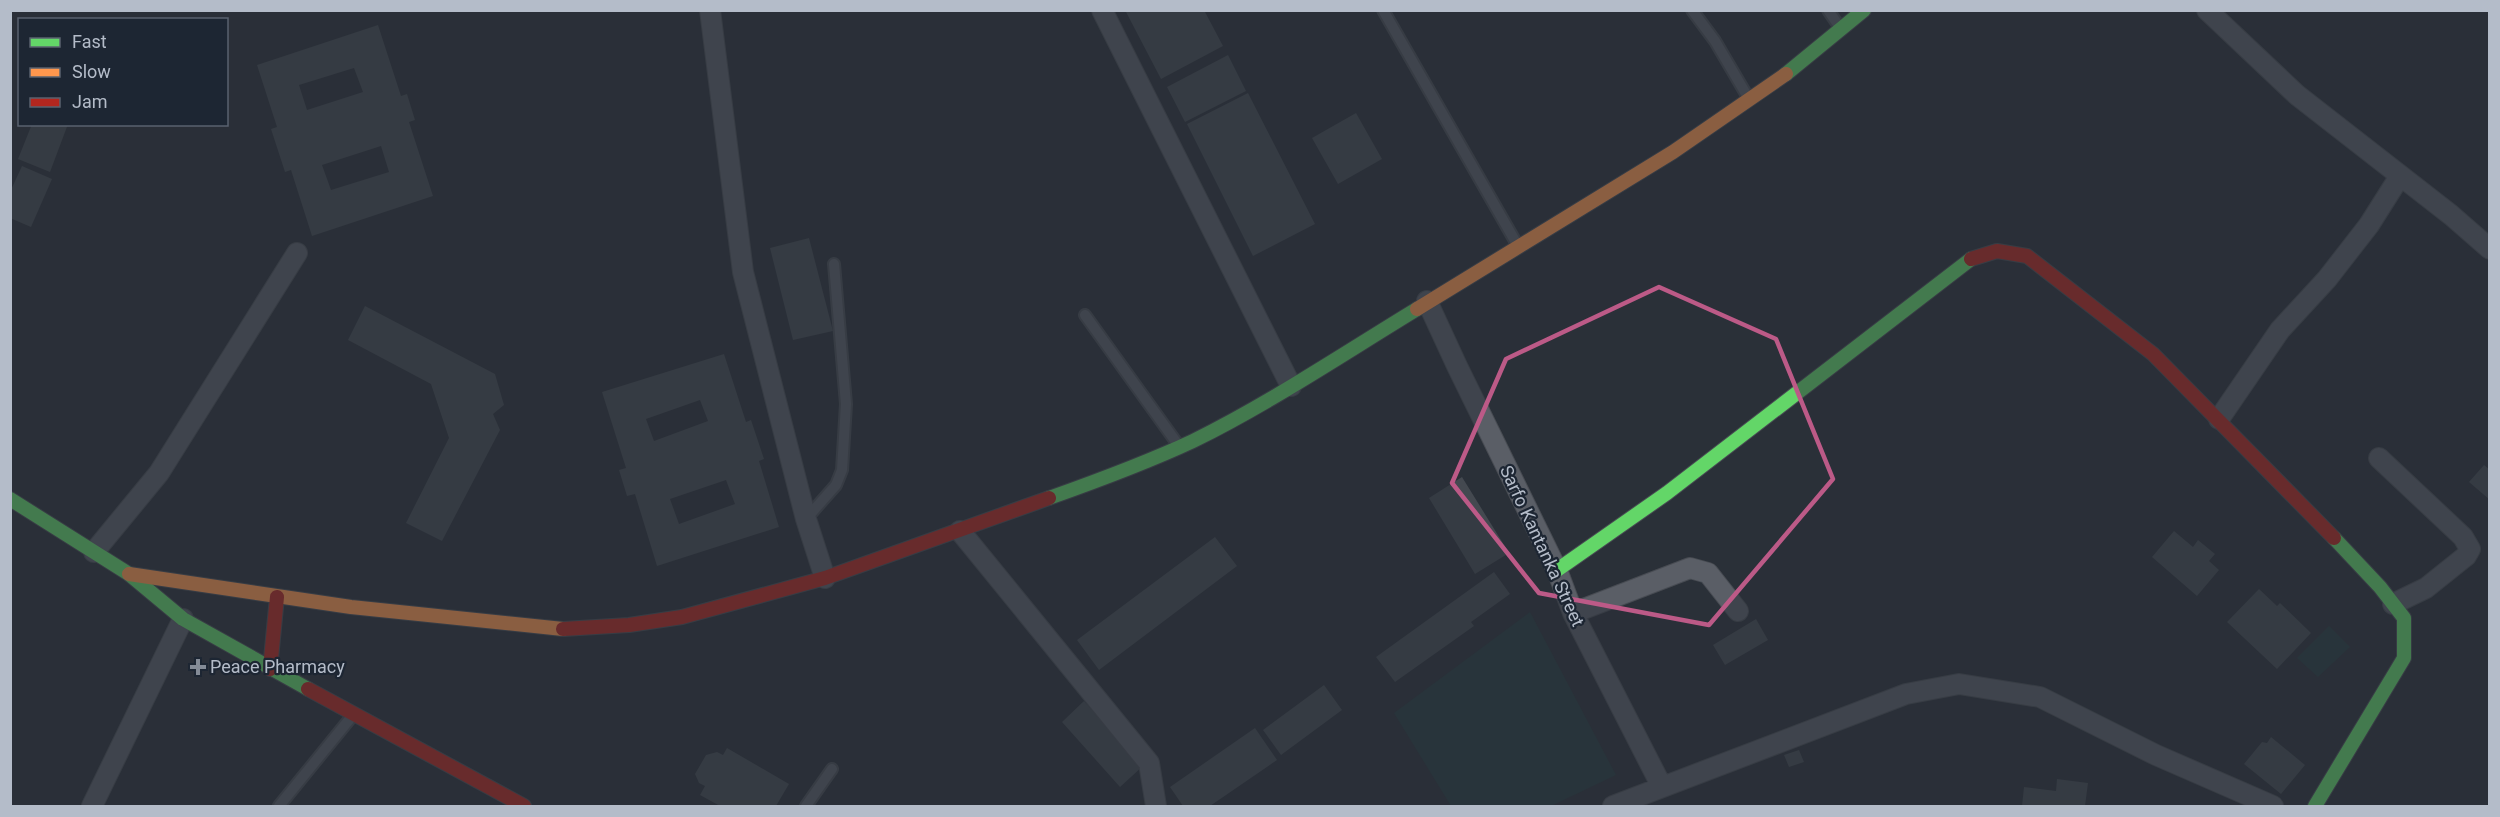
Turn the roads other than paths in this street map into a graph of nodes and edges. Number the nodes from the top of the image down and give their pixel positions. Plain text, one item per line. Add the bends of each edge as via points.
1 (710, 10) edge
2 (1102, 10) edge
3 (1383, 10) edge
4 (1692, 10) edge
5 (1828, 10) edge
6 (1864, 10) edge
7 (2207, 10) edge
8 (1842, 29) junction
9 (1749, 99) junction
10 (2400, 176) junction
11 (1518, 246) junction
12 (2490, 249) edge
13 (297, 253) dead end
14 (834, 264) dead end
15 (1428, 301) junction
16 (1085, 315) dead end
17 (1291, 386) junction
18 (2219, 419) junction
19 (1179, 447) junction
20 (2379, 458) dead end
21 (10, 499) edge
22 (806, 519) junction
23 (960, 531) junction
24 (94, 552) junction
25 (1557, 570) junction
26 (129, 574) junction
27 (825, 578) junction
28 (277, 597) junction
29 (2393, 604) junction
30 (1738, 611) dead end
31 (1573, 614) junction
32 (183, 619) junction
33 (270, 669) junction
34 (353, 715) junction
35 (832, 769) dead end
36 (1662, 787) junction
37 (92, 807) edge
38 (279, 807) edge
39 (524, 807) edge
40 (806, 807) edge
41 (1156, 807) edge
42 (1612, 807) edge
43 (2273, 807) edge
44 (2315, 807) edge

1 - 22 street via 743,272
2 - 17 street
3 - 11 lane
4 - 9 lane
5 - 8 lane
6 - 8 street
7 - 10 street via 2297,95
8 - 9 street
9 - 11 street via 1672,152
10 - 12 street
10 - 18 street via 2369,225 2280,330
11 - 15 street
13 - 24 street via 159,473
14 - 22 lane via 846,404 842,470 836,484
15 - 17 street
15 - 25 street, Sarfo Kantanka Street
16 - 19 lane
17 - 19 street
18 - 25 street via 2153,354 2027,256 2006,249 1987,252 1968,260 1711,460
18 - 29 street
19 - 23 street via 1120,473
20 - 29 street via 2463,537 2470,549 2426,588
21 - 24 street
22 - 27 street
23 - 27 street
23 - 41 street via 1149,764
24 - 26 street
25 - 31 street, Sarfo Kantanka Street
26 - 28 street
26 - 32 street
27 - 28 street via 682,617 569,630
28 - 33 street
29 - 44 street via 2404,618 2404,658
30 - 31 street via 1708,573 1690,567
31 - 36 street, Sarfo Kantanka Street
32 - 33 street
32 - 37 street
33 - 34 street
34 - 38 lane
34 - 39 street
35 - 40 lane
36 - 42 street
36 - 43 street via 1906,694 1959,684 2040,697

